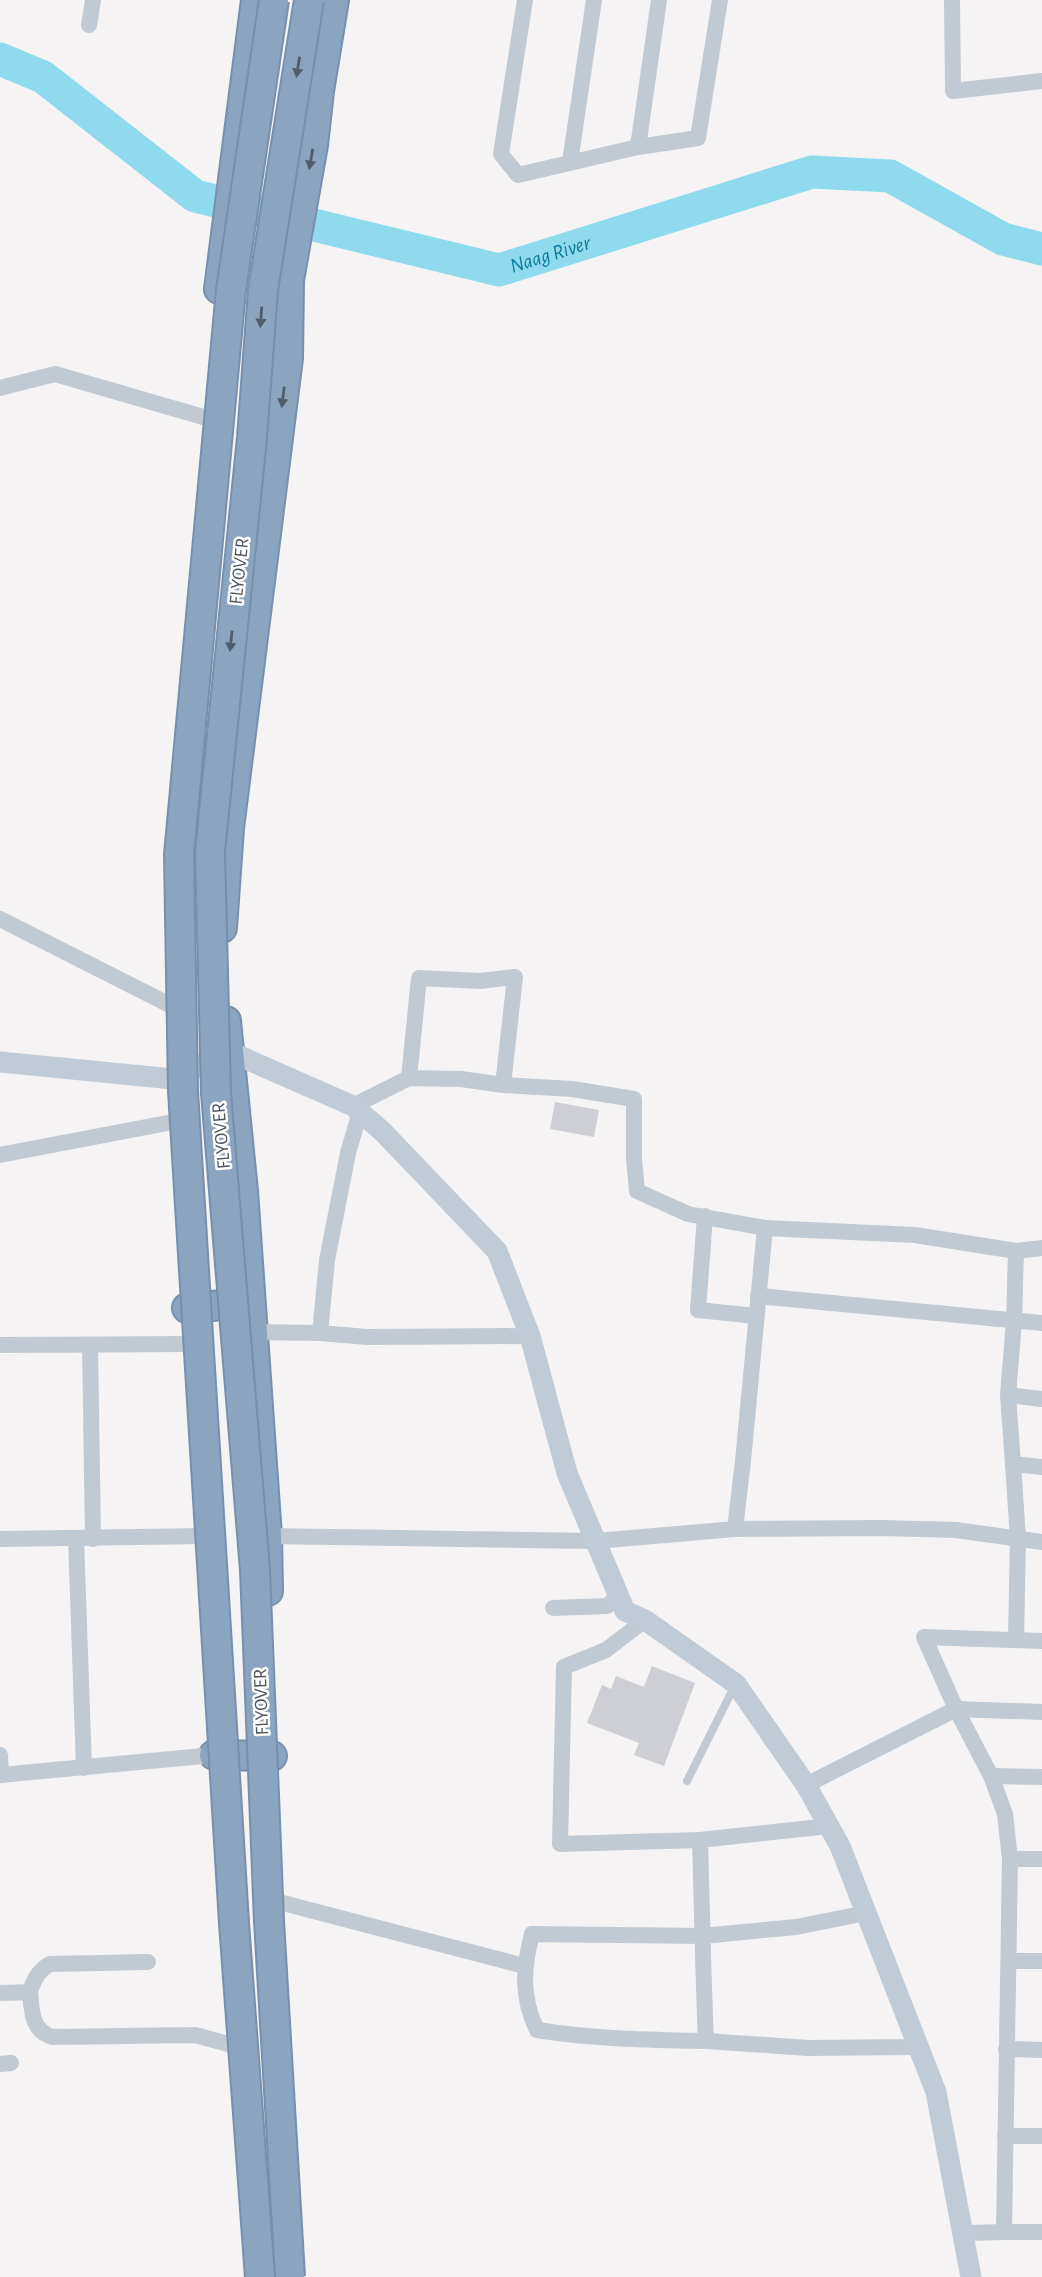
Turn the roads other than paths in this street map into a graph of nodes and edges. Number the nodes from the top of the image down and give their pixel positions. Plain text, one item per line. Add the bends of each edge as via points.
1 (93, 0) edge
2 (256, 0) edge
3 (274, 0) edge
4 (309, 0) edge
5 (334, 0) edge
6 (525, 0) edge
7 (594, 0) edge
8 (659, 0) edge
9 (720, 0) edge
10 (952, 0) edge
11 (89, 24) dead end
12 (1042, 81) edge
13 (638, 147) junction
14 (570, 162) junction
15 (220, 270) junction
16 (289, 280) junction
17 (0, 388) edge
18 (210, 419) junction
19 (0, 919) edge
20 (172, 1006) junction
21 (228, 1051) junction
22 (0, 1062) edge
23 (409, 1078) junction
24 (173, 1079) junction
25 (503, 1085) junction
26 (356, 1109) junction
27 (178, 1121) junction
28 (0, 1155) edge
29 (705, 1216) junction
30 (765, 1228) junction
31 (1042, 1248) edge
32 (1016, 1251) junction
33 (758, 1296) junction
34 (250, 1303) junction
35 (187, 1308) junction
36 (756, 1316) junction
37 (1014, 1321) junction
38 (1042, 1323) edge
39 (252, 1332) junction
40 (320, 1333) junction
41 (530, 1336) junction
42 (190, 1344) junction
43 (0, 1345) edge
44 (90, 1345) junction
45 (1008, 1395) junction
46 (1042, 1399) edge
47 (1013, 1464) junction
48 (1042, 1467) edge
49 (735, 1530) junction
50 (204, 1536) junction
51 (267, 1536) junction
52 (1018, 1538) junction
53 (0, 1539) edge
54 (76, 1539) junction
55 (93, 1539) junction
56 (596, 1541) junction
57 (1042, 1542) edge
58 (618, 1596) junction
59 (553, 1608) dead end
60 (645, 1620) junction
61 (1016, 1640) junction
62 (1042, 1641) edge
63 (736, 1684) junction
64 (956, 1709) junction
65 (1042, 1712) edge
66 (0, 1755) edge
67 (214, 1755) junction
68 (272, 1756) junction
69 (84, 1768) junction
70 (0, 1775) edge
71 (991, 1776) junction
72 (1042, 1777) edge
73 (687, 1781) dead end
74 (806, 1785) junction
75 (829, 1826) junction
76 (700, 1840) junction
77 (1010, 1859) junction
78 (1042, 1859) edge
79 (279, 1902) junction
80 (866, 1913) junction
81 (702, 1936) junction
82 (1010, 1961) junction
83 (1042, 1961) edge
84 (148, 1962) dead end
85 (524, 1966) junction
86 (30, 1992) junction
87 (0, 1993) edge
88 (706, 2041) junction
89 (239, 2047) junction
90 (918, 2048) junction
91 (1006, 2049) junction
92 (1042, 2050) edge
93 (1005, 2136) junction
94 (1042, 2136) edge
95 (1004, 2232) junction
96 (1042, 2232) edge
97 (964, 2233) junction
98 (251, 2277) edge
99 (260, 2277) edge
100 (290, 2277) edge
101 (304, 2277) edge
102 (971, 2277) edge

1 - 11 street
2 - 15 highway
3 - 99 highway, FLYOVER, bridge via 230,290 179,855 183,1091
4 -> 100 highway, FLYOVER, bridge via 263,290 210,852 216,1093 255,1570
5 -> 16 highway
6 - 14 street via 500,154 518,175
7 - 14 street
8 - 13 street
9 - 13 street via 698,138
10 - 12 street via 953,91
13 - 14 street
15 - 16 highway
15 - 18 highway
16 -> 21 highway via 288,358 229,828 222,935
17 - 18 street via 55,374
18 - 20 highway via 205,533 171,857 167,972
19 - 20 street
20 - 24 highway
21 - 24 street
21 - 26 street
21 - 34 highway
22 - 24 street
23 - 25 street
23 - 25 street via 419,978 480,981 515,977
23 - 26 street
24 - 27 highway
25 - 29 street via 634,1098 637,1191 688,1214
26 - 40 street via 327,1260
26 - 41 street via 497,1251
27 - 28 street
27 - 35 highway
29 - 30 street
29 - 36 street via 698,1310
30 - 32 street via 915,1235
30 - 33 street
31 - 32 street
32 - 37 street
33 - 36 street
33 - 37 street
34 - 35 highway
34 - 39 highway
35 - 42 highway
36 - 49 street
37 - 38 street
37 - 45 street
39 - 40 street
39 - 51 highway
40 - 41 street
41 - 56 street via 567,1473
42 - 44 street
42 - 50 highway
43 - 44 street
44 - 55 street
45 - 46 street
45 - 47 street
47 - 48 street
47 - 52 street
49 - 52 street via 956,1530
49 - 56 street
50 - 55 street
50 - 67 highway
51 - 56 street
51 - 68 highway
52 - 57 street
52 - 61 street
53 - 54 street
54 - 55 street
54 - 69 street
56 - 58 street
58 - 59 street via 607,1606
58 - 60 street via 625,1611
60 - 63 street
60 - 76 street via 606,1650 564,1667 560,1844
61 - 62 street
61 - 64 street via 924,1637
63 - 73 lane
63 - 74 street
64 - 65 street
64 - 71 street
64 - 74 street
66 - 70 street
67 - 68 highway
67 - 69 street
67 - 89 highway via 224,1955
68 - 79 highway
69 - 70 street
71 - 72 street
71 - 77 street via 1005,1814
74 - 75 street
75 - 76 street
75 - 80 street
76 - 81 street
77 - 78 street
77 - 82 street
79 - 85 street
79 - 101 highway via 290,2122
80 - 81 street via 796,1927
80 - 90 street
81 - 85 street via 532,1934
81 - 88 street
82 - 83 street
82 - 91 street
84 - 86 street via 50,1964 41,1970
85 - 88 street via 529,2013 537,2030
86 - 87 street
86 - 89 street via 33,2020 52,2037 195,2035
88 - 90 street via 808,2048
89 - 98 highway
90 - 97 street via 936,2092
91 - 92 street
91 - 93 street
93 - 94 street
93 - 95 street
95 - 96 street
95 - 97 street
97 - 102 street

